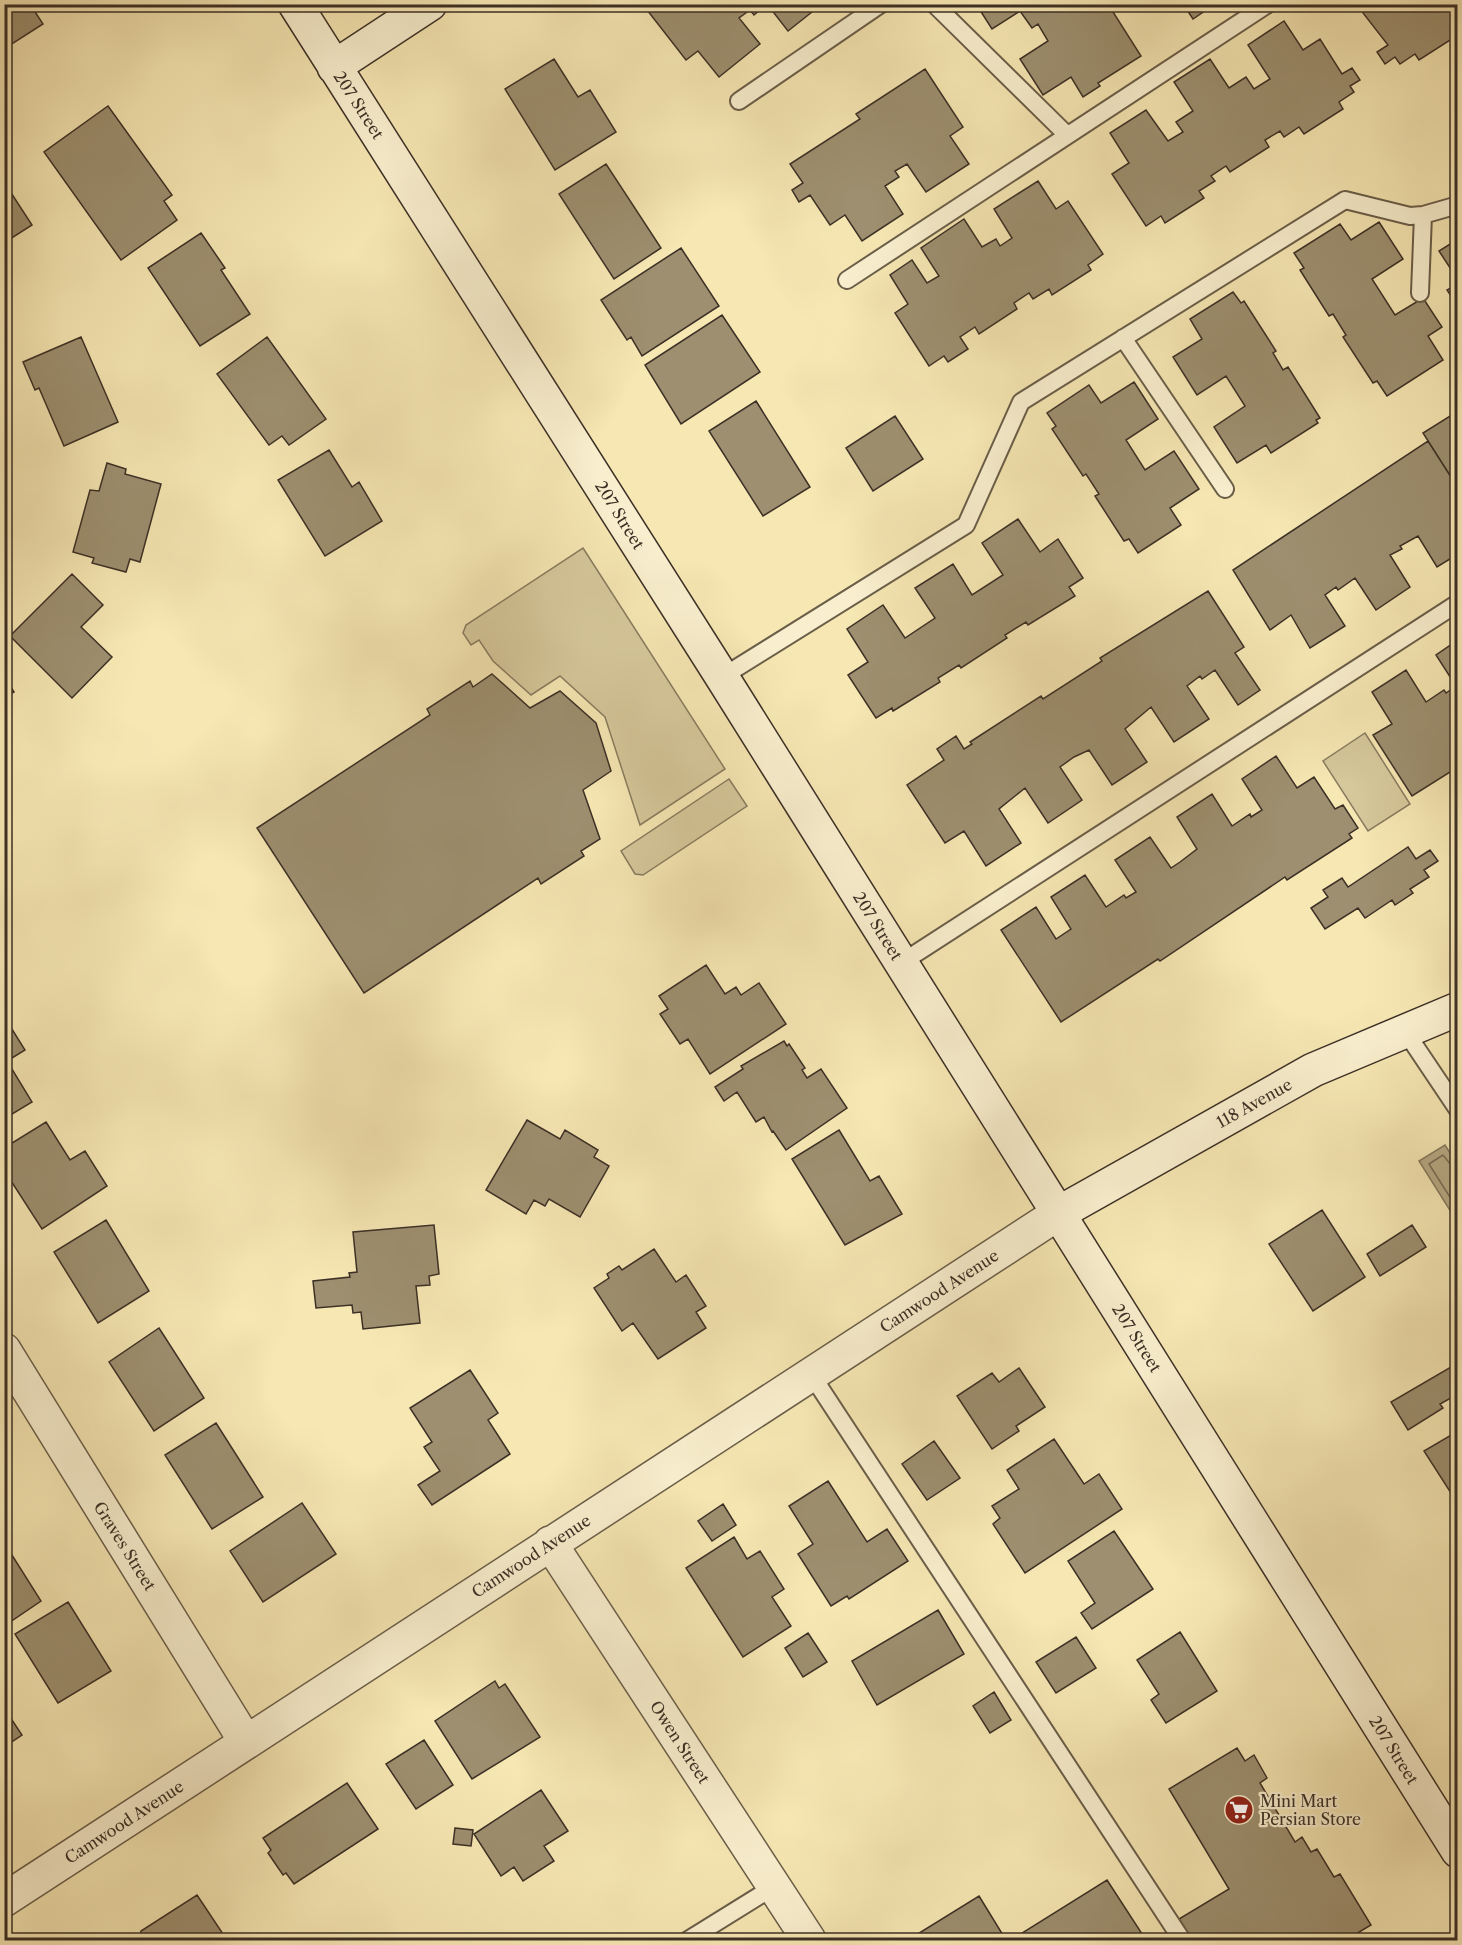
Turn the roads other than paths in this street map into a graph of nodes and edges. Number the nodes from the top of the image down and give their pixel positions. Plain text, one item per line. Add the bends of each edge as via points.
1 (295, 4) edge
2 (430, 4) edge
3 (881, 4) edge
4 (934, 4) edge
5 (1268, 4) edge
6 (334, 67) junction
7 (739, 101) dead end
8 (1067, 135) junction
9 (1458, 205) edge
10 (1423, 215) junction
11 (847, 280) dead end
12 (1420, 293) dead end
13 (1123, 338) junction
14 (1225, 489) dead end
15 (1458, 603) edge
16 (722, 677) junction
17 (901, 963) junction
18 (1458, 1010) edge
19 (1405, 1031) junction
20 (1458, 1110) edge
21 (1059, 1213) junction
22 (4, 1350) edge
23 (811, 1374) junction
24 (550, 1543) junction
25 (246, 1742) junction
26 (1458, 1851) edge
27 (775, 1886) junction
28 (4, 1900) edge
29 (688, 1941) edge
30 (809, 1941) edge
31 (1182, 1941) edge

1 - 6 street, 207 Street
2 - 6 street
3 - 7 lane
4 - 8 lane
5 - 8 lane
6 - 16 street, 207 Street
8 - 11 lane
9 - 10 lane
10 - 12 lane
10 - 13 lane via 1410,216 1345,200
13 - 14 lane
13 - 16 lane via 1021,402 966,525
15 - 17 lane
16 - 17 street, 207 Street
17 - 21 street, 207 Street
18 - 19 street, 118 Avenue
19 - 20 lane
19 - 21 street, 118 Avenue via 1313,1070
21 - 23 street, Camwood Avenue
21 - 26 street, 207 Street
22 - 25 street, Graves Street
23 - 24 street, Camwood Avenue
23 - 31 lane
24 - 25 street, Camwood Avenue
24 - 27 street, Owen Street
25 - 28 street, Camwood Avenue
27 - 29 lane
27 - 30 street, Owen Street

